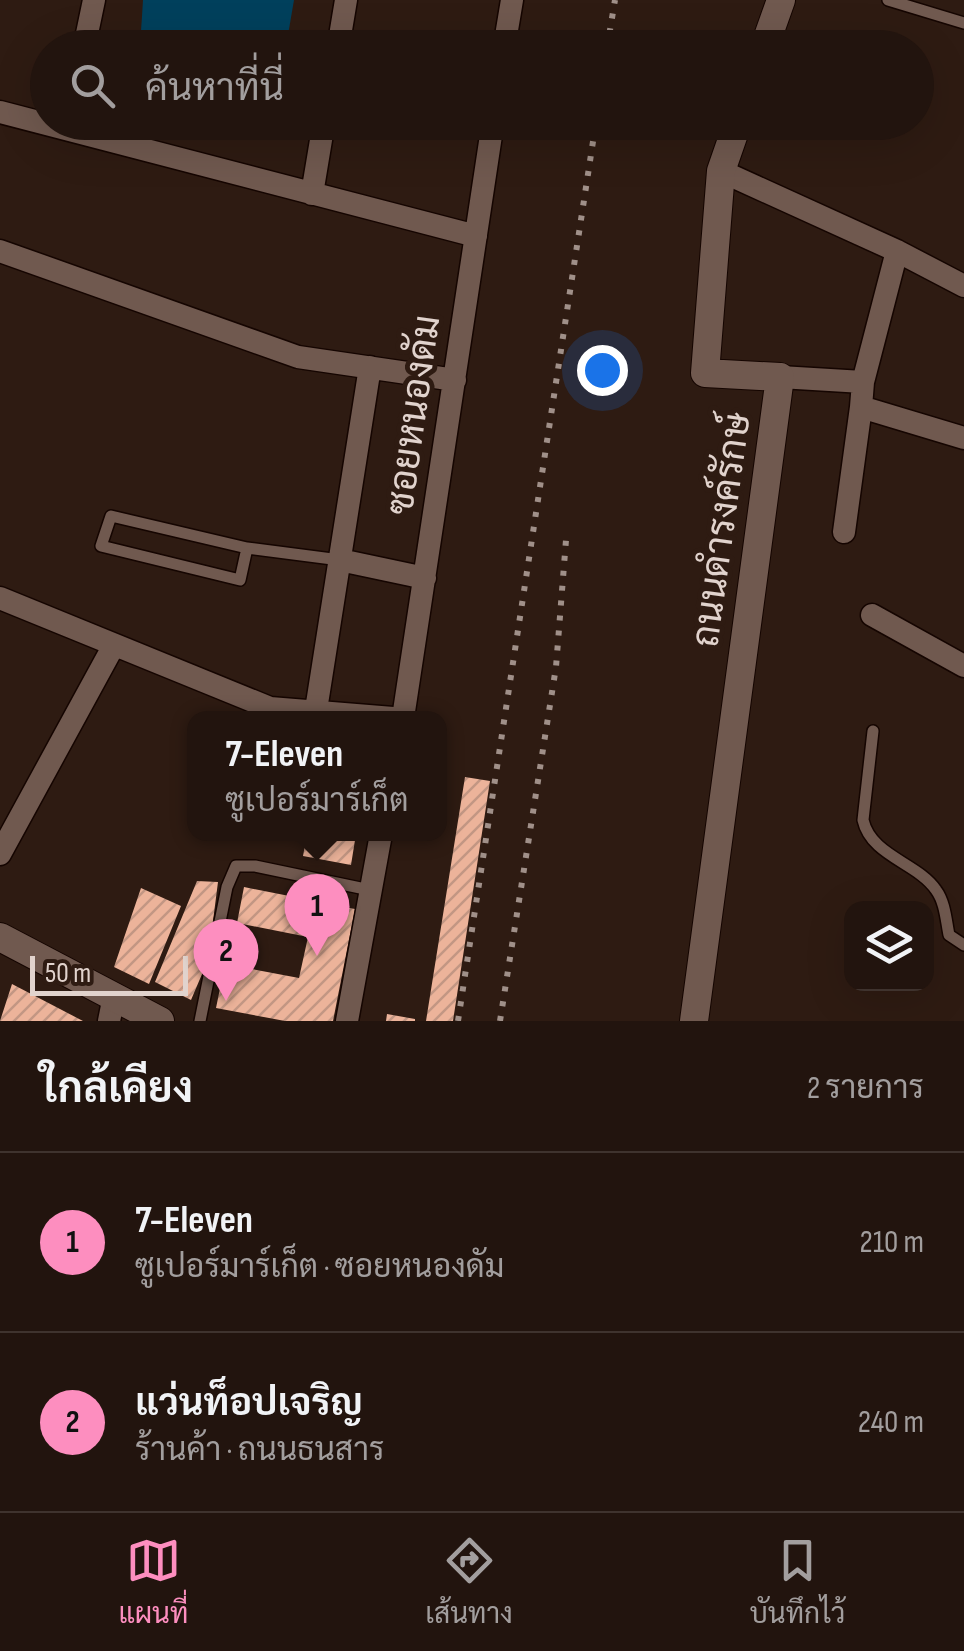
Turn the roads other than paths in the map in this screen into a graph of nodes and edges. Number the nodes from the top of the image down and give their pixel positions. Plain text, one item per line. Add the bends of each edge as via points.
1 (94, 0) edge
2 (346, 0) edge
3 (512, 0) edge
4 (780, 0) edge
5 (888, 0) edge
6 (964, 24) edge
7 (88, 30) edge
8 (341, 30) edge
9 (507, 30) edge
10 (770, 30) edge
11 (0, 112) edge
12 (30, 118) edge
13 (117, 140) edge
14 (321, 140) edge
15 (490, 140) edge
16 (732, 140) edge
17 (721, 171) junction
18 (312, 194) junction
19 (476, 236) junction
20 (0, 251) edge
21 (897, 251) junction
22 (964, 286) edge
23 (370, 368) junction
24 (780, 377) junction
25 (455, 380) junction
26 (864, 382) junction
27 (862, 408) junction
28 (964, 438) edge
29 (844, 532) dead end
30 (246, 548) junction
31 (340, 560) junction
32 (425, 578) junction
33 (0, 598) edge
34 (872, 615) dead end
35 (114, 645) junction
36 (964, 666) edge
37 (316, 710) junction
38 (326, 711) edge
39 (404, 711) edge
40 (874, 731) dead end
41 (380, 841) edge
42 (0, 854) edge
43 (370, 890) junction
44 (0, 937) edge
45 (964, 945) edge
46 (112, 1008) edge
47 (160, 1021) edge
48 (200, 1021) edge
49 (347, 1021) edge
50 (694, 1021) edge

1 - 7 street
2 - 8 street
3 - 9 street
4 - 10 street
5 - 6 lane
11 - 12 street
13 - 18 street
14 - 18 street
15 - 19 street, ซอยหนองดัม
16 - 17 street, ถนนดำรงค์รักษ์
17 - 21 street
17 - 24 street, ถนนดำรงค์รักษ์ via 705,374
18 - 19 street
19 - 25 street, ซอยหนองดัม
20 - 23 street via 298,357
21 - 22 street
21 - 26 street
23 - 25 street
23 - 31 street
24 - 26 street
24 - 50 street, ถนนดำรงค์รักษ์
25 - 32 street, ซอยหนองดัม
26 - 27 street
27 - 28 street
27 - 29 street
30 - 30 lane via 240,580 101,546 111,516
30 - 31 lane
31 - 32 street
31 - 37 street
32 - 39 street, ซอยหนองดัม
33 - 35 street
34 - 36 street
35 - 37 street via 270,708
35 - 42 street
37 - 38 street
40 - 45 lane via 866,830 934,886 949,935
41 - 43 street
43 - 48 lane via 236,866
43 - 49 street
44 - 46 street
46 - 47 street

